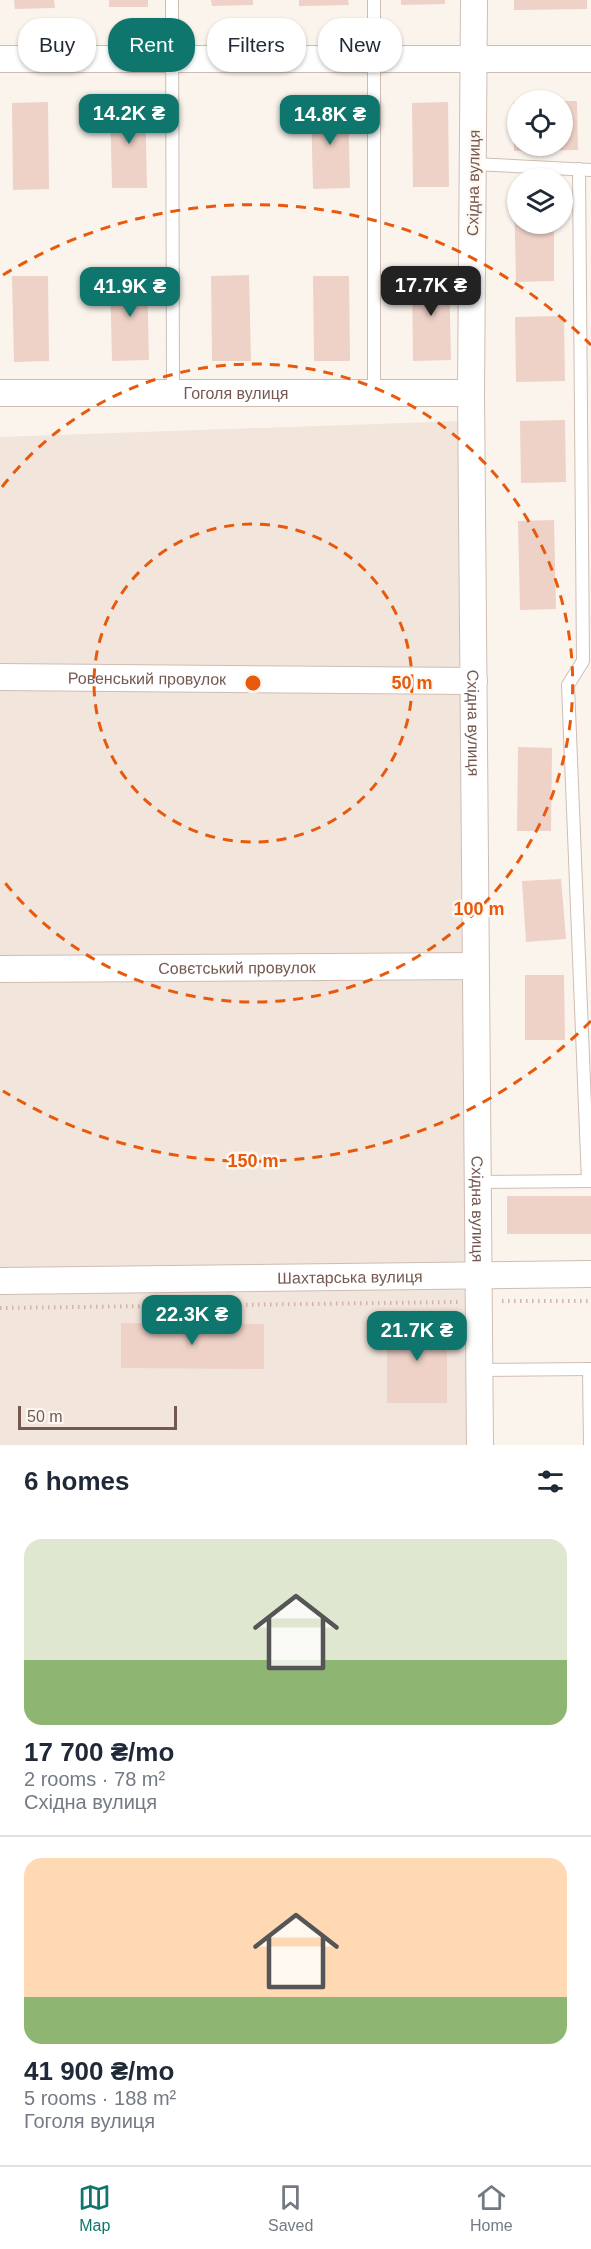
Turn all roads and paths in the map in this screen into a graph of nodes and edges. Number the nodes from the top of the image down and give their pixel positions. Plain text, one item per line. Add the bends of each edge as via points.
1 (172, 0) edge
2 (374, 0) edge
3 (474, 0) edge
4 (172, 18) edge
5 (374, 18) edge
6 (0, 59) edge
7 (591, 59) edge
8 (108, 60) edge
9 (195, 60) edge
10 (318, 60) edge
11 (402, 60) edge
12 (474, 60) junction
13 (173, 72) edge
14 (374, 72) edge
15 (474, 164) junction
16 (585, 170) edge
17 (0, 393) edge
18 (174, 393) junction
19 (374, 393) junction
20 (471, 393) junction
21 (586, 413) edge
22 (0, 677) edge
23 (474, 681) junction
24 (585, 941) edge
25 (475, 966) junction
26 (0, 969) edge
27 (589, 1181) edge
28 (477, 1182) junction
29 (591, 1274) edge
30 (477, 1275) junction
31 (0, 1281) edge
32 (591, 1301) edge
33 (478, 1302) junction
34 (0, 1308) edge
35 (590, 1369) edge
36 (479, 1370) junction
37 (480, 1445) edge
38 (590, 1445) edge

1 - 4 lane
2 - 5 lane
3 - 12 street, Східна вулиця
6 - 8 street
7 - 12 street
9 - 10 street
11 - 12 street
12 - 15 street, Східна вулиця
13 - 18 lane
14 - 19 lane
15 - 16 lane
15 - 20 street, Східна вулиця
16 - 21 lane
17 - 18 street, Гоголя вулиця
18 - 19 street, Гоголя вулиця
19 - 20 street, Гоголя вулиця
20 - 23 street, Східна вулиця
21 - 24 lane via 583,661 568,685
22 - 23 street, Ровенський провулок
23 - 25 street, Східна вулиця
24 - 27 lane
25 - 26 street, Совєтський провулок
25 - 28 street, Східна вулиця
27 - 28 lane
28 - 30 street, Східна вулиця
29 - 30 street, Шахтарська вулиця
30 - 31 street, Шахтарська вулиця
30 - 33 street, Східна вулиця
32 - 33 path
33 - 34 path
33 - 36 street, Східна вулиця
35 - 36 lane
35 - 38 lane
36 - 37 street, Східна вулиця

